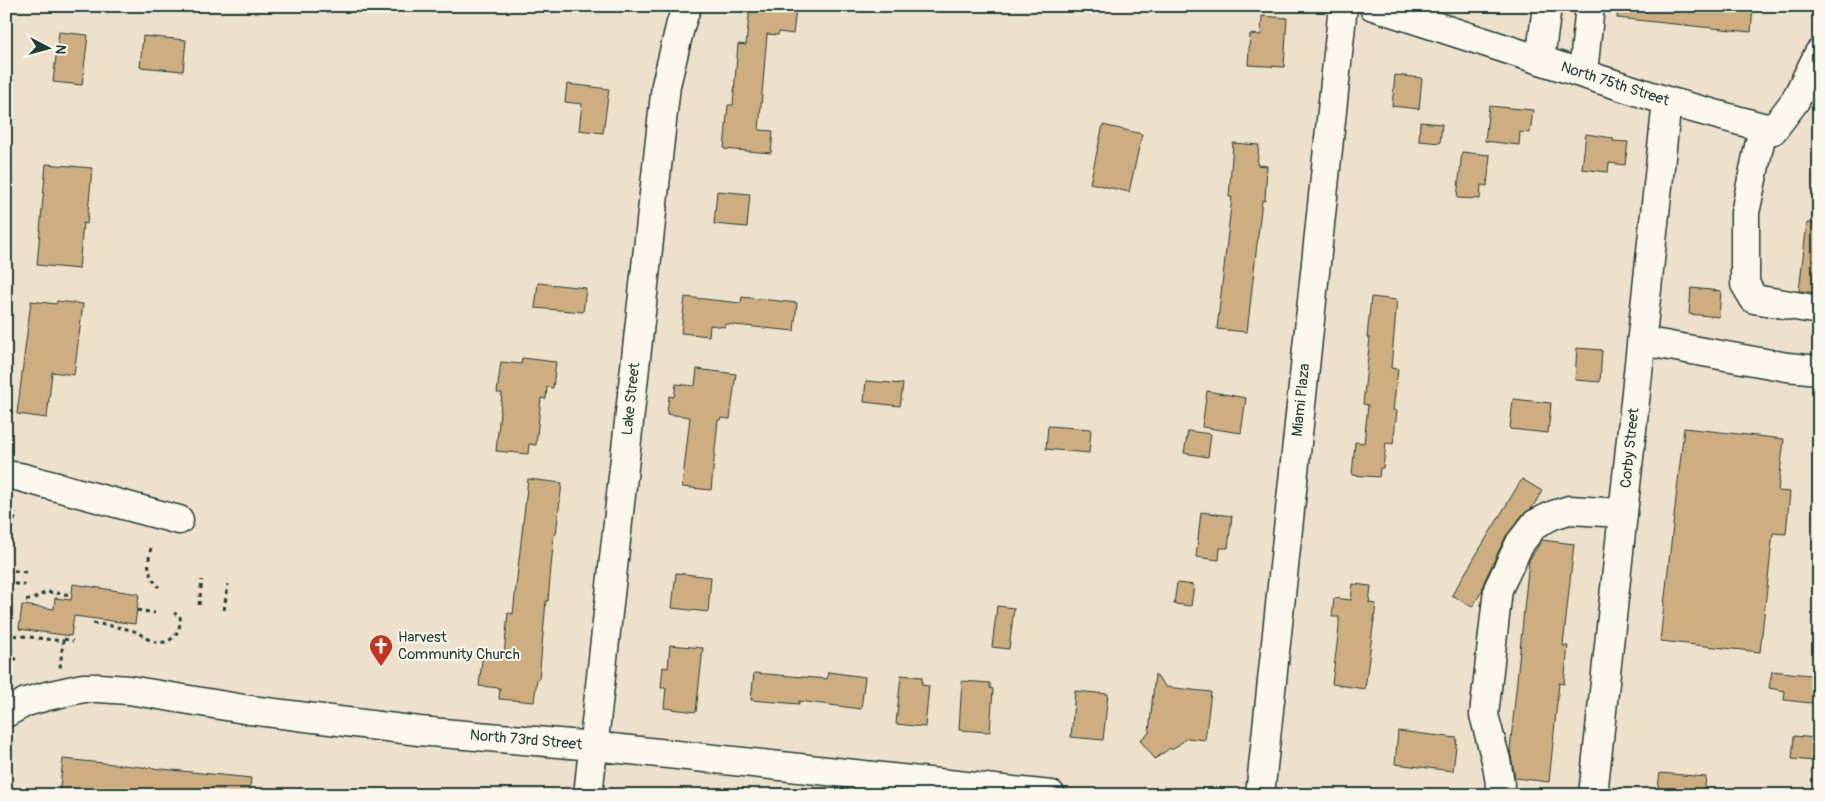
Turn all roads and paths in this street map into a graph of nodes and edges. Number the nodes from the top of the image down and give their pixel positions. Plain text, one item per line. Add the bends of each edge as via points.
1 (687, 6) edge
2 (1343, 6) edge
3 (1373, 6) edge
4 (1547, 6) edge
5 (1590, 6) edge
6 (1819, 53) edge
7 (1540, 60) junction
8 (1582, 74) junction
9 (1668, 101) junction
10 (1763, 128) junction
11 (1819, 310) edge
12 (1642, 341) junction
13 (1819, 370) edge
14 (6, 475) edge
15 (16, 513) dead end
16 (1623, 513) junction
17 (179, 520) dead end
18 (151, 548) dead end
19 (6, 552) edge
20 (6, 570) edge
21 (26, 572) dead end
22 (202, 580) dead end
23 (6, 584) edge
24 (228, 584) dead end
25 (25, 586) dead end
26 (159, 587) dead end
27 (72, 595) dead end
28 (26, 600) dead end
29 (199, 605) dead end
30 (137, 610) dead end
31 (224, 610) dead end
32 (155, 613) dead end
33 (174, 613) dead end
34 (92, 623) dead end
35 (6, 635) edge
36 (64, 638) junction
37 (73, 641) dead end
38 (6, 658) edge
39 (17, 659) dead end
40 (60, 673) dead end
41 (6, 713) edge
42 (593, 746) junction
43 (976, 791) edge
44 (588, 795) edge
45 (1051, 795) edge
46 (1260, 795) edge
47 (1499, 795) edge
48 (1594, 795) edge

1 - 42 street, Lake Street via 666,85
2 - 46 street, Miami Plaza
3 - 7 street, North 75th Street
4 - 7 street
5 - 8 street
6 - 10 street via 1795,101 1773,130
7 - 8 street, North 75th Street
8 - 9 street, North 75th Street
9 - 10 street, North 75th Street
9 - 12 street, Corby Street
10 - 11 street via 1745,213 1745,284 1754,299
12 - 13 street
12 - 16 street, Corby Street
14 - 17 street
15 - 19 path
16 - 47 street via 1569,510 1535,524 1520,543 1498,589 1484,715 1496,760
16 - 48 street, Corby Street
18 - 26 path via 149,572
20 - 21 path
22 - 29 path
23 - 25 path
24 - 31 path
27 - 28 path via 47,592
30 - 32 path
33 - 34 path via 180,616 178,632 175,637 162,642 151,641 134,630
35 - 36 path
36 - 37 path
36 - 40 path
38 - 39 path
41 - 42 street, North 73rd Street via 46,696 99,688 419,731
42 - 43 street, North 73rd Street
42 - 44 street, Lake Street
43 - 45 street, North 73rd Street

